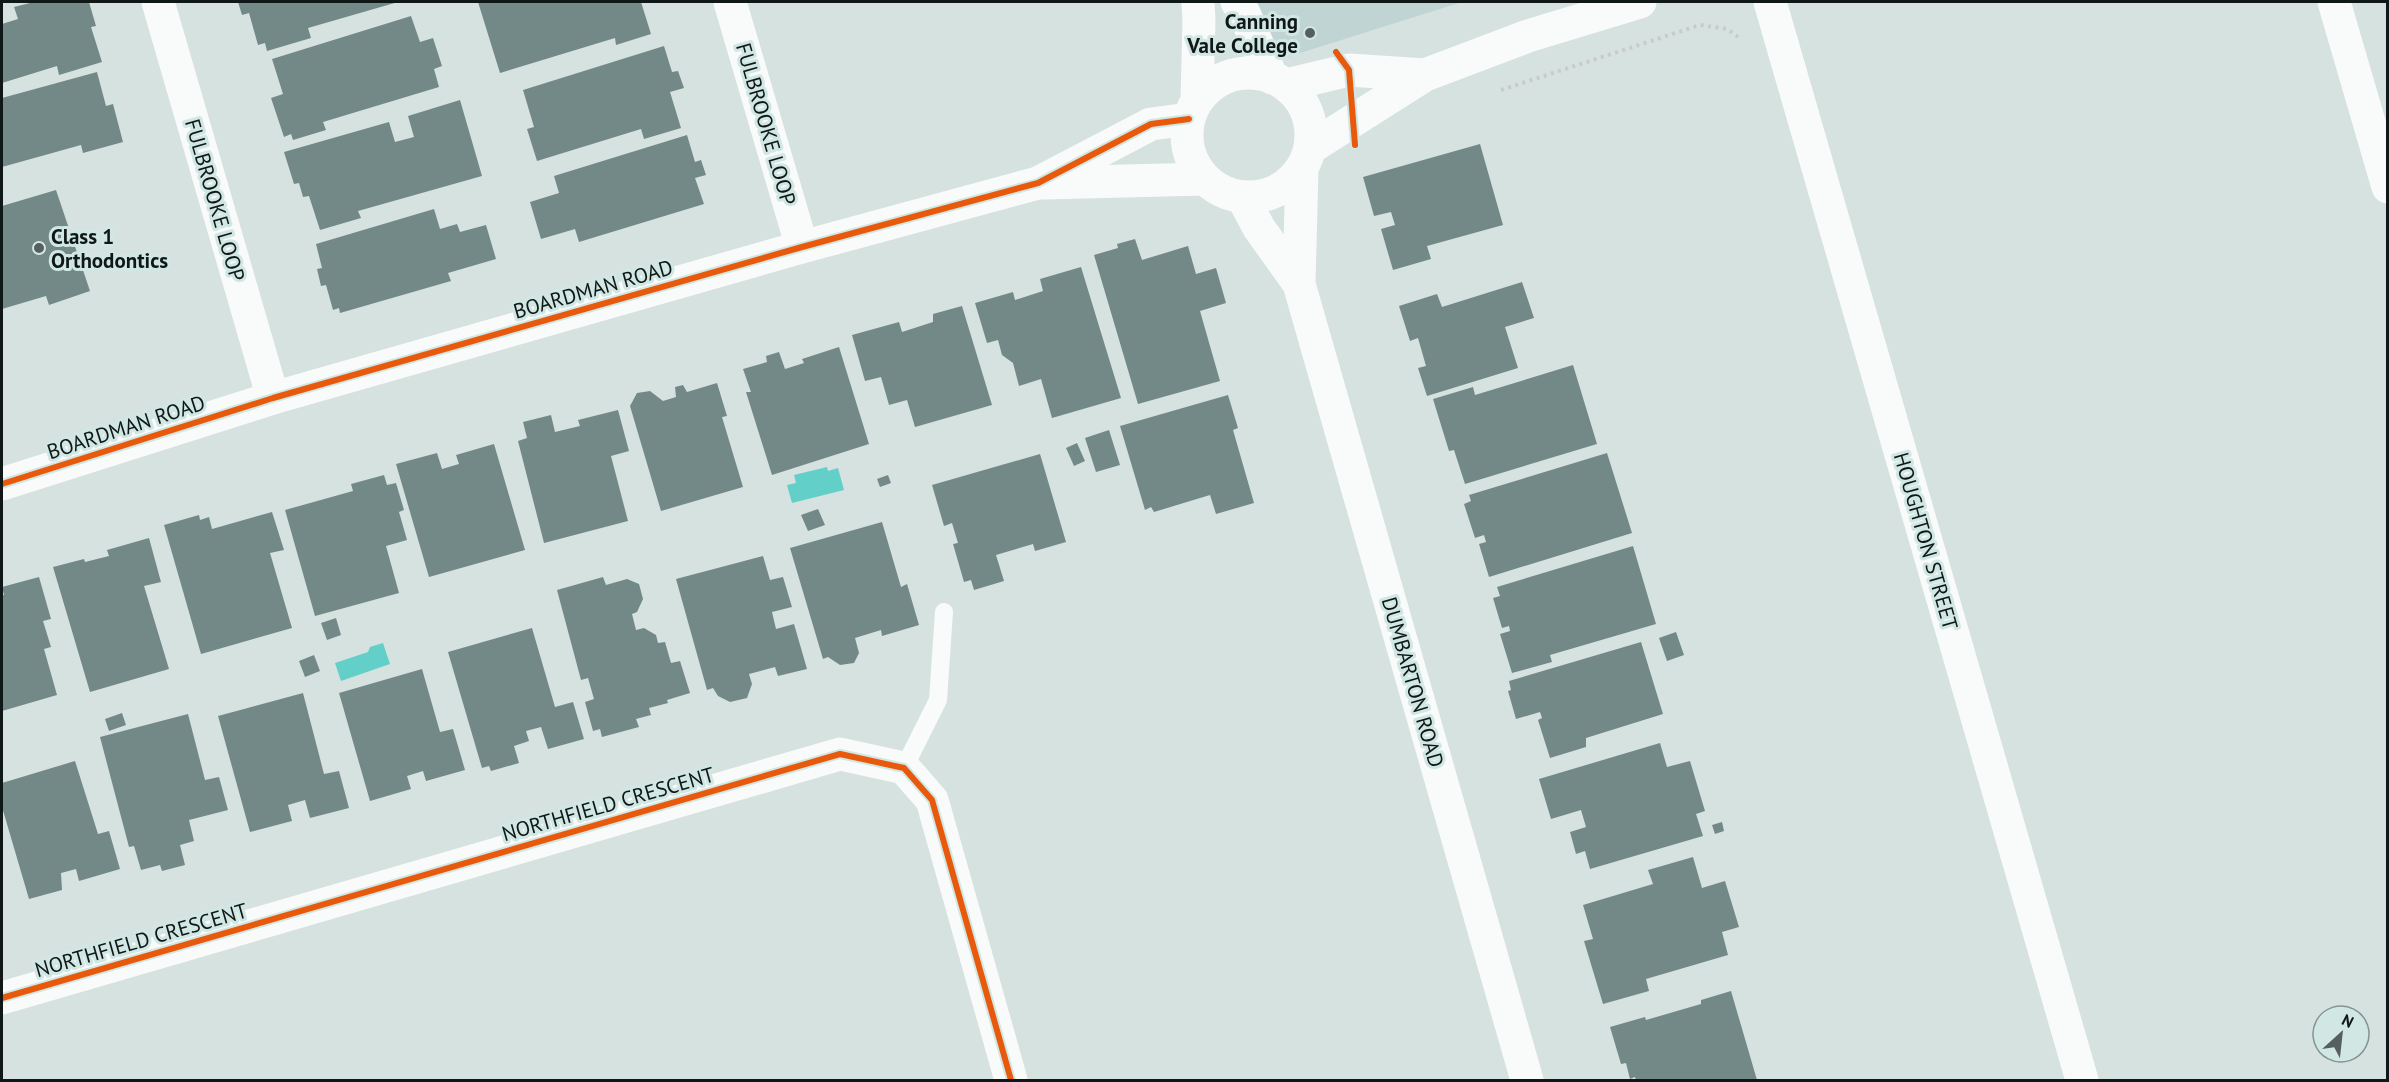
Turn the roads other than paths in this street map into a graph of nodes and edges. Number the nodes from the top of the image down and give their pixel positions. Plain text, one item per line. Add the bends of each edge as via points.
1 (158, 2) edge
2 (730, 2) edge
3 (1198, 2) edge
4 (1237, 2) edge
5 (1640, 2) edge
6 (1770, 2) edge
7 (2334, 2) edge
8 (1425, 75) junction
9 (1279, 82) junction
10 (1193, 110) junction
11 (1306, 158) junction
12 (1205, 179) junction
13 (1038, 183) junction
14 (2388, 187) edge
15 (1243, 198) junction
16 (802, 247) junction
17 (1299, 284) junction
18 (273, 398) junction
19 (2, 484) edge
20 (944, 612) dead end
21 (904, 768) junction
22 (2, 998) edge
23 (1011, 1080) edge
24 (1527, 1080) edge
25 (2082, 1080) edge

1 - 18 street, FULBROOKE LOOP
2 - 16 street, FULBROOKE LOOP
3 - 10 street
4 - 9 street
5 - 8 street via 1528,36
6 - 25 street, HOUGHTON STREET
7 - 14 street
8 - 9 street via 1349,69
8 - 11 street
9 - 10 street via 1251,73 1231,76 1212,85
9 - 11 street via 1298,98 1307,113 1311,131
10 - 12 street via 1186,141 1192,162
10 - 13 street, BOARDMAN ROAD via 1151,124
11 - 15 street via 1291,182 1277,191
11 - 17 street, DUMBARTON ROAD
12 - 13 street, BOARDMAN ROAD
12 - 15 street via 1222,192
13 - 16 street, BOARDMAN ROAD
15 - 17 street, DUMBARTON ROAD
16 - 18 street, BOARDMAN ROAD
17 - 24 street, DUMBARTON ROAD
18 - 19 street, BOARDMAN ROAD
20 - 21 lane via 938,700
21 - 22 street, NORTHFIELD CRESCENT via 840,754
21 - 23 street via 932,800

